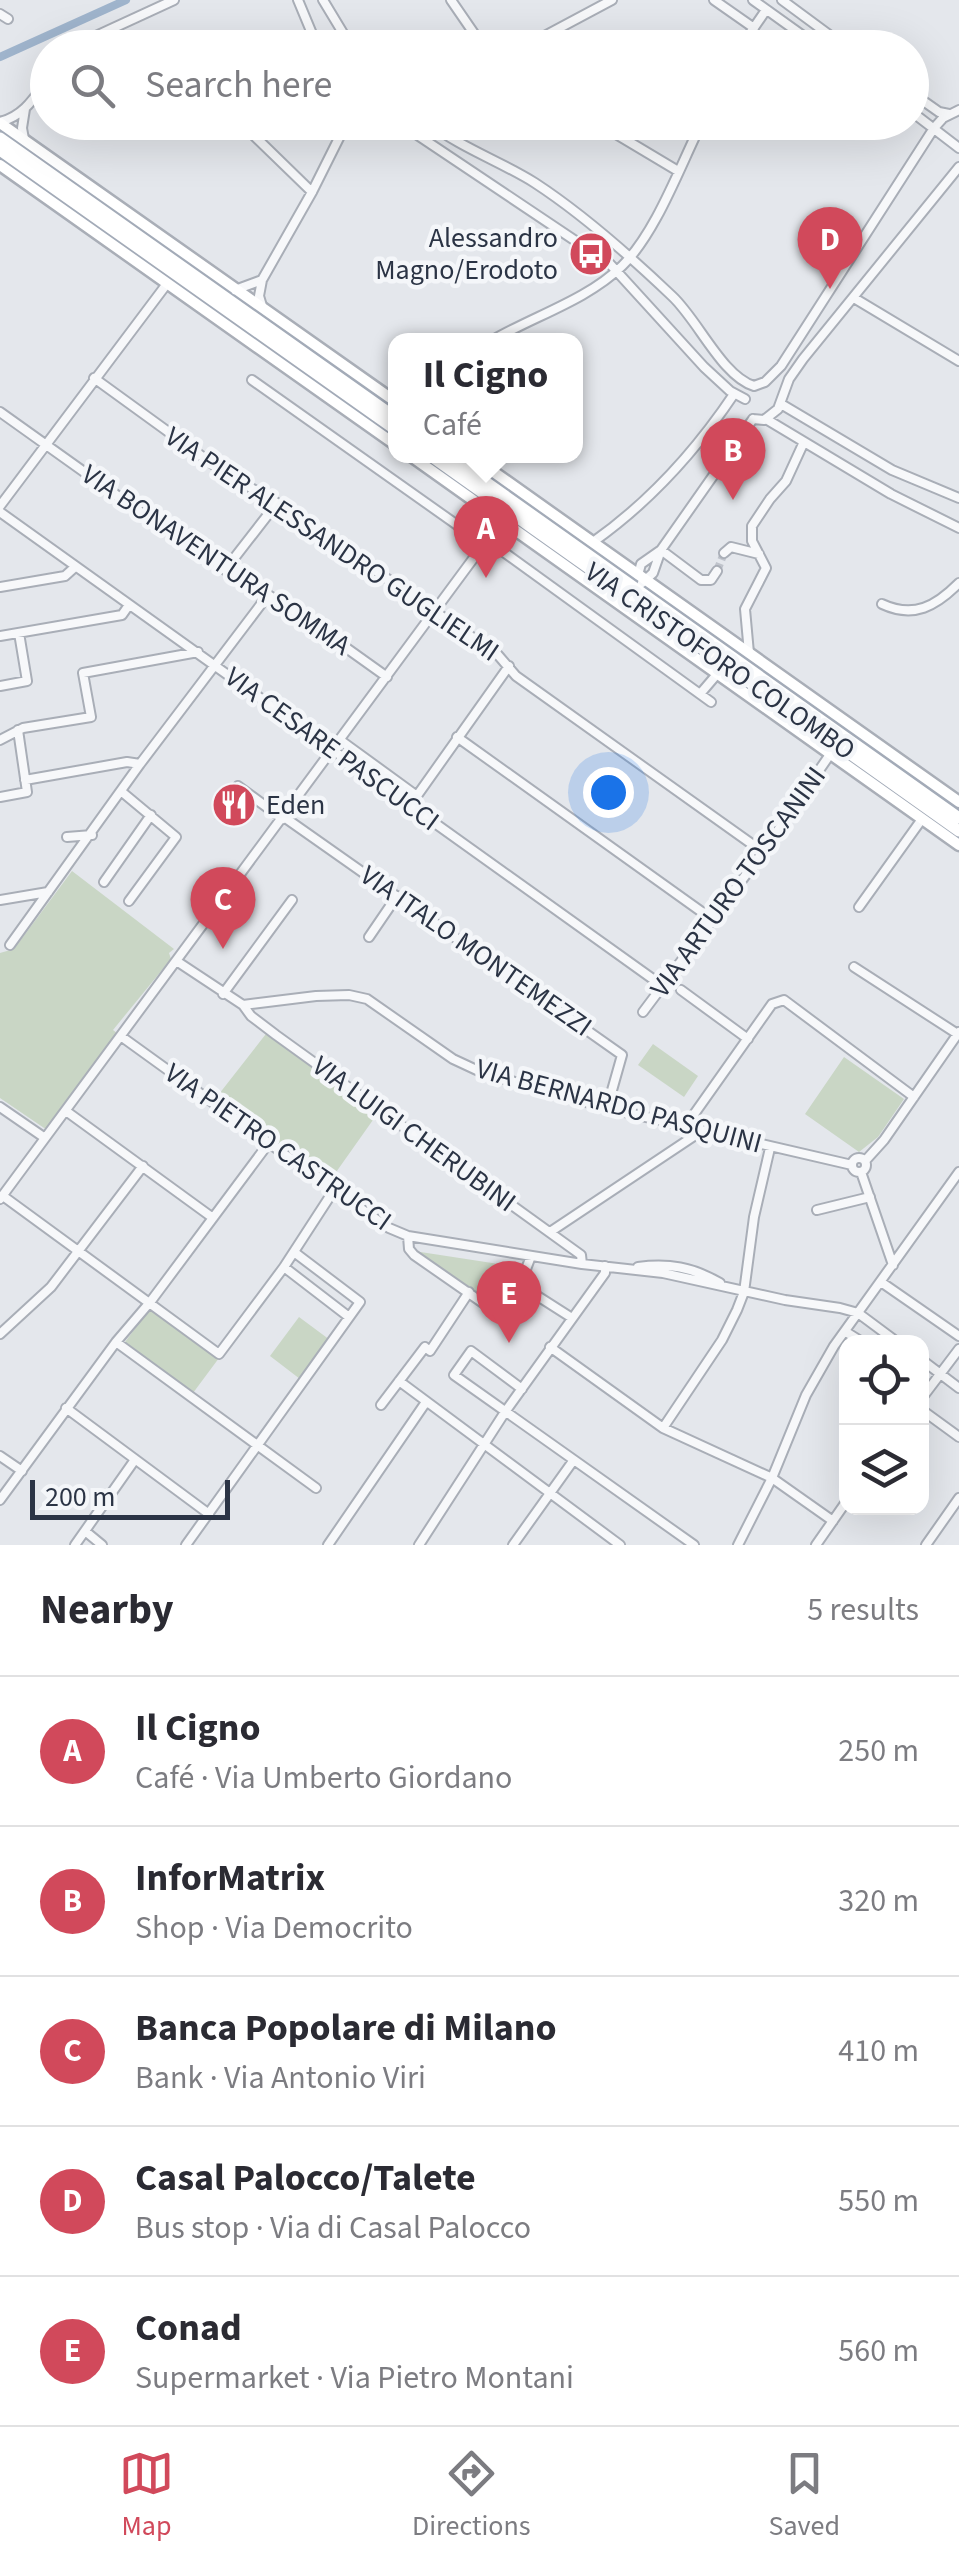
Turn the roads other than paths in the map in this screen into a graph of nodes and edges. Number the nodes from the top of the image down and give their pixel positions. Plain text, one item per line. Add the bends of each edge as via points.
1 (174, 0) edge
2 (298, 0) edge
3 (323, 0) edge
4 (451, 0) edge
5 (612, 0) edge
6 (714, 0) edge
7 (753, 0) edge
8 (782, 0) edge
9 (766, 10) junction
10 (754, 28) joint
11 (109, 30) edge
12 (310, 30) edge
13 (341, 30) edge
14 (472, 30) edge
15 (556, 30) edge
16 (794, 30) edge
17 (822, 30) edge
18 (30, 104) edge
19 (929, 105) edge
20 (26, 109) junction
21 (959, 110) edge
22 (949, 114) junction
23 (0, 122) edge
24 (929, 124) edge
25 (934, 128) junction
26 (929, 136) edge
27 (0, 138) edge
28 (24, 140) junction
29 (259, 140) edge
30 (338, 140) edge
31 (425, 140) edge
32 (453, 140) edge
33 (626, 140) edge
34 (693, 140) edge
35 (926, 140) edge
36 (959, 148) edge
37 (0, 150) edge
38 (0, 165) edge
39 (959, 167) edge
40 (678, 171) junction
41 (312, 192) junction
42 (628, 258) junction
43 (617, 270) junction
44 (262, 280) junction
45 (166, 285) junction
46 (235, 290) junction
47 (854, 298) junction
48 (262, 309) junction
49 (506, 333) edge
50 (959, 361) edge
51 (94, 378) junction
52 (252, 380) dead end
53 (764, 382) junction
54 (754, 386) junction
55 (734, 394) junction
56 (388, 396) edge
57 (745, 399) junction
58 (782, 401) junction
59 (0, 412) edge
60 (388, 412) edge
61 (753, 420) junction
62 (766, 420) junction
63 (388, 424) edge
64 (388, 439) edge
65 (45, 444) junction
66 (803, 444) junction
67 (421, 463) edge
68 (442, 463) edge
69 (459, 463) edge
70 (481, 463) edge
71 (482, 491) junction
72 (959, 498) edge
73 (277, 502) junction
74 (0, 509) edge
75 (488, 510) junction
76 (501, 520) junction
77 (959, 528) edge
78 (486, 542) junction
79 (593, 542) junction
80 (661, 550) junction
81 (724, 553) dead end
82 (759, 554) junction
83 (75, 567) junction
84 (225, 570) junction
85 (716, 571) dead end
86 (959, 583) edge
87 (0, 587) edge
88 (636, 590) junction
89 (268, 596) junction
90 (882, 604) dead end
91 (129, 605) junction
92 (433, 612) junction
93 (19, 633) junction
94 (0, 636) edge
95 (198, 652) junction
96 (750, 653) junction
97 (217, 665) junction
98 (508, 666) junction
99 (718, 672) junction
100 (387, 677) junction
101 (786, 678) junction
102 (0, 686) edge
103 (700, 694) junction
104 (791, 699) junction
105 (711, 702) dead end
106 (18, 730) junction
107 (457, 737) junction
108 (0, 740) edge
109 (340, 740) junction
110 (333, 750) junction
111 (831, 753) junction
112 (140, 764) junction
113 (26, 780) junction
114 (238, 786) dead end
115 (122, 792) junction
116 (417, 796) junction
117 (0, 797) edge
118 (959, 802) edge
119 (409, 807) junction
120 (151, 814) junction
121 (283, 818) junction
122 (959, 818) edge
123 (922, 819) junction
124 (959, 831) edge
125 (92, 835) junction
126 (67, 837) dead end
127 (959, 846) edge
128 (763, 852) junction
129 (104, 882) dead end
130 (48, 892) junction
131 (398, 896) junction
132 (0, 900) edge
133 (292, 900) dead end
134 (130, 901) dead end
135 (864, 904) dead end
136 (713, 920) junction
137 (369, 937) dead end
138 (10, 945) dead end
139 (178, 962) junction
140 (854, 967) dead end
141 (664, 987) junction
142 (680, 990) dead end
143 (223, 994) junction
144 (243, 1005) junction
145 (643, 1012) dead end
146 (959, 1034) edge
147 (122, 1037) junction
148 (748, 1039) junction
149 (914, 1097) junction
150 (0, 1107) edge
151 (608, 1108) junction
152 (66, 1111) junction
153 (686, 1127) junction
154 (701, 1131) junction
155 (45, 1138) junction
156 (268, 1144) junction
157 (770, 1148) junction
158 (866, 1161) junction
159 (852, 1165) junction
160 (143, 1166) junction
161 (861, 1172) junction
162 (959, 1172) edge
163 (334, 1190) junction
164 (870, 1197) junction
165 (2, 1198) edge
166 (817, 1210) dead end
167 (213, 1218) junction
168 (550, 1232) junction
169 (408, 1236) junction
170 (80, 1250) junction
171 (294, 1252) junction
172 (531, 1256) junction
173 (582, 1264) junction
174 (894, 1265) junction
175 (605, 1266) junction
176 (284, 1268) junction
177 (881, 1282) junction
178 (520, 1285) junction
179 (469, 1292) junction
180 (744, 1292) junction
181 (152, 1302) junction
182 (858, 1313) junction
183 (350, 1317) junction
184 (572, 1318) junction
185 (846, 1332) junction
186 (0, 1334) edge
187 (851, 1335) edge
188 (888, 1335) edge
189 (959, 1336) edge
190 (116, 1342) junction
191 (550, 1347) junction
192 (959, 1349) edge
193 (929, 1365) edge
194 (940, 1374) junction
195 (399, 1381) junction
196 (929, 1384) edge
197 (959, 1388) edge
198 (522, 1389) junction
199 (426, 1402) junction
200 (381, 1405) dead end
201 (66, 1408) junction
202 (506, 1412) junction
203 (929, 1415) edge
204 (663, 1428) junction
205 (959, 1437) edge
206 (486, 1445) junction
207 (256, 1446) junction
208 (0, 1456) edge
209 (134, 1461) junction
210 (573, 1461) junction
211 (22, 1471) junction
212 (772, 1478) junction
213 (316, 1488) dead end
214 (549, 1492) junction
215 (959, 1498) edge
216 (0, 1500) edge
217 (839, 1512) edge
218 (209, 1514) junction
219 (833, 1521) junction
220 (85, 1532) junction
221 (608, 1542) edge
222 (75, 1545) edge
223 (102, 1545) edge
224 (186, 1545) edge
225 (328, 1545) edge
226 (419, 1545) edge
227 (512, 1545) edge
228 (620, 1545) edge
229 (694, 1545) edge
230 (738, 1545) edge
231 (816, 1545) edge
232 (926, 1545) edge

1 - 11 street
2 - 12 street
3 - 13 street
4 - 14 street
5 - 15 street
6 - 10 street
7 - 9 street
8 - 17 street
9 - 10 street
9 - 16 street
18 - 20 street
19 - 22 street
20 - 23 street
20 - 28 street
21 - 22 street
22 - 25 street
23 - 28 street
24 - 25 street
25 - 26 street
25 - 36 street
27 - 60 main road
28 - 46 street
29 - 41 street
30 - 41 street
31 - 43 street
32 - 42 street via 547,191
33 - 40 street
34 - 40 street
35 - 53 street via 781,366
37 - 63 main road
38 - 45 street
39 - 47 street
40 - 42 street
41 - 44 street
42 - 43 street
42 - 54 street via 687,310 735,376
43 - 49 street
43 - 55 street
44 - 46 street
44 - 48 street
45 - 51 street
45 - 64 street
46 - 48 street
47 - 50 street
47 - 58 street via 789,379
48 - 56 street
51 - 65 street
51 - 73 street, VIA PIER ALESSANDRO GUGLIELMI
52 - 78 street
53 - 54 street
53 - 58 street via 778,386
54 - 57 street
55 - 57 street
55 - 79 street via 686,461
57 - 61 street
58 - 62 street
58 - 72 street via 892,470
59 - 65 street, VIA BONAVENTURA SOMMA
61 - 62 street
61 - 80 street
62 - 66 street
65 - 74 street
65 - 84 street, VIA BONAVENTURA SOMMA
66 - 77 street
66 - 82 street via 786,482 752,526
67 - 75 street, VIA CRISTOFORO COLOMBO
68 - 71 main road, VIA CRISTOFORO COLOMBO
69 - 88 main road, VIA CRISTOFORO COLOMBO
70 - 79 street, VIA CRISTOFORO COLOMBO
71 - 75 street
71 - 88 main road, VIA CRISTOFORO COLOMBO
73 - 84 street
73 - 92 street, VIA PIER ALESSANDRO GUGLIELMI
74 - 83 street, VIA CESARE PASCUCCI
75 - 76 street, VIA CRISTOFORO COLOMBO
76 - 78 street
76 - 88 street, VIA CRISTOFORO COLOMBO
78 - 92 street
78 - 103 street
79 - 88 street, VIA CRISTOFORO COLOMBO
80 - 85 street via 701,580 711,580
80 - 88 street via 654,571
80 - 88 street via 640,565
81 - 82 street via 737,547
82 - 96 street via 766,572 745,613
83 - 87 street via 66,576
83 - 91 street, VIA CESARE PASCUCCI
84 - 89 street, VIA BONAVENTURA SOMMA
86 - 90 street via 918,611
88 - 96 street, VIA CRISTOFORO COLOMBO
88 - 99 street, VIA CRISTOFORO COLOMBO
88 - 104 main road, VIA CRISTOFORO COLOMBO
88 - 124 main road, VIA CRISTOFORO COLOMBO
89 - 97 street
89 - 100 street, VIA BONAVENTURA SOMMA
91 - 93 street via 122,615
91 - 95 street, VIA CESARE PASCUCCI
92 - 98 street, VIA PIER ALESSANDRO GUGLIELMI
92 - 100 street
93 - 94 street
93 - 102 street via 27,681
95 - 97 street, VIA CESARE PASCUCCI
95 - 106 street via 83,672 91,717
96 - 101 street, VIA CRISTOFORO COLOMBO
97 - 110 street, VIA CESARE PASCUCCI
97 - 112 street
98 - 107 street
98 - 128 street, VIA PIER ALESSANDRO GUGLIELMI
99 - 103 street
99 - 111 street, VIA CRISTOFORO COLOMBO
100 - 109 street
101 - 104 street, VIA CRISTOFORO COLOMBO
101 - 118 street, VIA CRISTOFORO COLOMBO
103 - 105 street
104 - 122 main road, VIA CRISTOFORO COLOMBO
106 - 108 street
106 - 113 street
107 - 116 street
107 - 136 street
109 - 110 street
109 - 116 street, VIA CESARE PASCUCCI
110 - 119 street, VIA CESARE PASCUCCI
110 - 121 street
111 - 123 street, VIA CRISTOFORO COLOMBO
111 - 128 street, VIA ARTURO TOSCANINI
112 - 113 street
112 - 115 street
113 - 117 street via 27,792
114 - 121 street, VIA ITALO MONTEMEZZI
115 - 120 street
115 - 125 street
116 - 119 street
119 - 141 street, VIA CESARE PASCUCCI
120 - 129 street
120 - 134 street via 176,836
121 - 131 street, VIA ITALO MONTEMEZZI
121 - 139 street
123 - 127 street, VIA CRISTOFORO COLOMBO
123 - 135 street
125 - 126 street
125 - 130 street
128 - 136 street, VIA ARTURO TOSCANINI
130 - 132 street
130 - 138 street
131 - 137 street
131 - 151 street, VIA ITALO MONTEMEZZI via 622,1055
133 - 143 street
136 - 141 street, VIA ARTURO TOSCANINI
139 - 143 street
139 - 147 street
140 - 146 street
141 - 145 street, VIA ARTURO TOSCANINI
142 - 148 street
143 - 144 street
144 - 151 street, VIA BERNARDO PASQUINI via 316,996 367,999 483,1073
144 - 168 street, VIA LUIGI CHERUBINI
146 - 149 street
147 - 152 street
147 - 156 street, VIA PIETRO CASTRUCCI
148 - 149 street via 772,1004 784,1000
148 - 153 street
149 - 158 street
150 - 155 street
151 - 153 street, VIA BERNARDO PASQUINI
152 - 155 street
152 - 160 street
153 - 154 street, VIA BERNARDO PASQUINI
154 - 157 street, VIA BERNARDO PASQUINI
154 - 168 street
155 - 165 street
156 - 163 street, VIA PIETRO CASTRUCCI
156 - 167 street
157 - 159 street, VIA BERNARDO PASQUINI
157 - 180 street
158 - 159 street via 858,1158
158 - 161 street
159 - 161 street
160 - 167 street
160 - 170 street
161 - 164 street
162 - 174 street
163 - 169 street, VIA PIETRO CASTRUCCI
163 - 171 street
164 - 166 street
164 - 174 street
165 - 170 street
167 - 181 street
168 - 173 street, VIA LUIGI CHERUBINI via 582,1254
169 - 172 street
169 - 179 street, VIA PIETRO CASTRUCCI via 414,1254
170 - 181 street
170 - 186 street
171 - 176 street
171 - 183 street via 360,1302
172 - 173 street
172 - 178 street
173 - 175 street
174 - 177 street
175 - 180 street
175 - 184 street
176 - 181 street via 220,1354
176 - 183 street
177 - 182 street
177 - 189 street
178 - 179 street via 514,1281 490,1303
178 - 184 street
179 - 195 street via 430,1351 425,1348
180 - 182 street
180 - 204 street via 722,1340
181 - 190 street
182 - 185 street
182 - 188 street
183 - 207 street
184 - 191 street
185 - 187 street
185 - 212 street via 806,1395
190 - 201 street
190 - 207 street
191 - 198 street
191 - 204 street
192 - 194 street
193 - 194 street
194 - 196 street
194 - 197 street
195 - 199 street
195 - 200 street
198 - 202 street
198 - 202 street via 472,1351 454,1375
199 - 206 street
199 - 225 street
201 - 209 street
201 - 211 street
202 - 206 street
202 - 210 street
203 - 205 street
204 - 212 street
206 - 214 street
206 - 226 street
207 - 213 street
207 - 218 street
208 - 211 street
209 - 218 street
209 - 220 street
210 - 214 street
210 - 229 street
211 - 216 street
212 - 219 street
212 - 230 street
214 - 221 street
214 - 227 street
215 - 232 street
217 - 219 street
218 - 224 street
219 - 231 street
220 - 222 street
220 - 223 street
221 - 228 street

